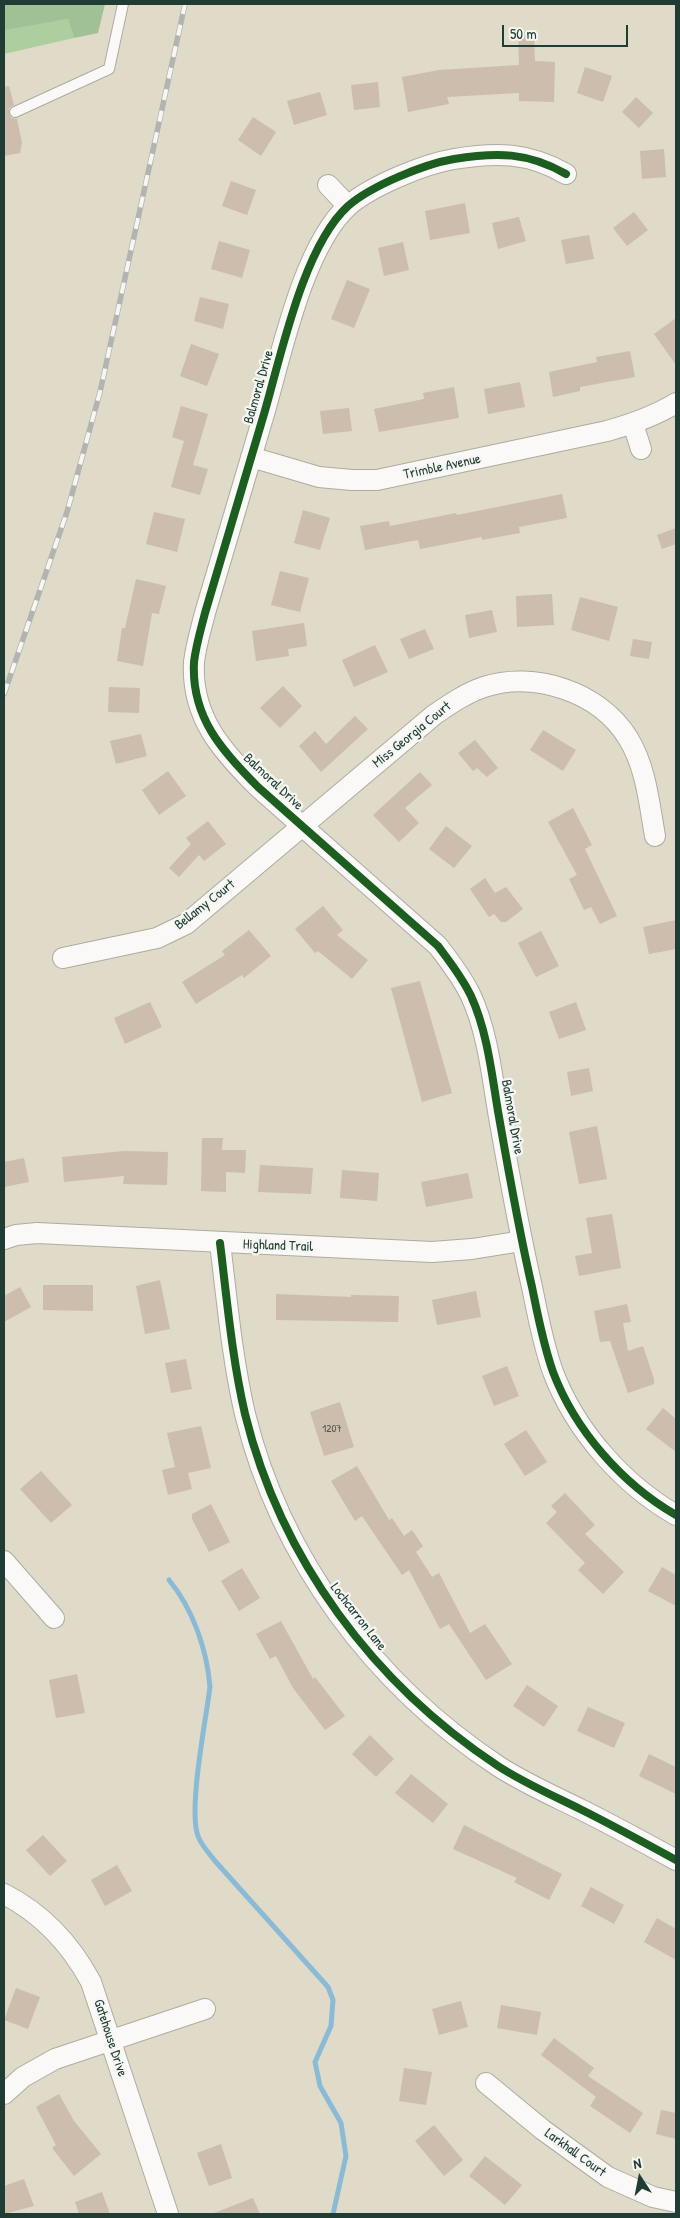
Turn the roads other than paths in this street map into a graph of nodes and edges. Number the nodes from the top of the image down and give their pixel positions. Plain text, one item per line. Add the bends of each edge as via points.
1 (123, 4) edge
2 (15, 112) dead end
3 (566, 174) dead end
4 (328, 185) dead end
5 (348, 206) junction
6 (676, 403) edge
7 (633, 424) junction
8 (640, 449) dead end
9 (251, 457) junction
10 (302, 825) junction
11 (655, 836) dead end
12 (63, 958) dead end
13 (4, 1239) edge
14 (522, 1241) junction
15 (220, 1243) junction
16 (676, 1515) edge
17 (4, 1561) edge
18 (54, 1618) dead end
19 (676, 1860) edge
20 (4, 1894) edge
21 (205, 2009) dead end
22 (111, 2039) junction
23 (486, 2083) dead end
24 (4, 2094) edge
25 (676, 2202) edge
26 (168, 2214) edge

1 - 2 lane via 109,69
3 - 5 street, Balmoral Drive via 546,162 521,156 476,155 423,167
4 - 5 street
5 - 9 street, Balmoral Drive via 330,228 303,281
6 - 7 street, Trimble Avenue
7 - 8 street
7 - 9 street, Trimble Avenue via 377,480 319,477
9 - 10 street, Balmoral Drive via 198,638 195,680 204,718 220,747 258,787
10 - 11 street, Miss Georgia Court via 434,715 462,696 518,681 539,682 576,694 619,726 644,776
10 - 12 street, Bellamy Court via 186,924 157,938
10 - 14 street, Balmoral Drive via 438,946 458,972 471,997 486,1044
13 - 15 street, Highland Trail via 37,1233
14 - 15 street, Highland Trail via 432,1252
14 - 16 street, Balmoral Drive via 542,1335 564,1395 579,1421 613,1465 639,1489
15 - 19 street, Lochcarron Lane via 233,1346 252,1440 295,1548 338,1614 390,1677 480,1754 535,1787
17 - 18 street
20 - 22 street, Gatehouse Drive via 38,1915 77,1957 91,1982
21 - 22 street
22 - 24 street via 38,2067
22 - 26 street, Gatehouse Drive
23 - 25 street, Larkhall Court via 608,2178 653,2197

